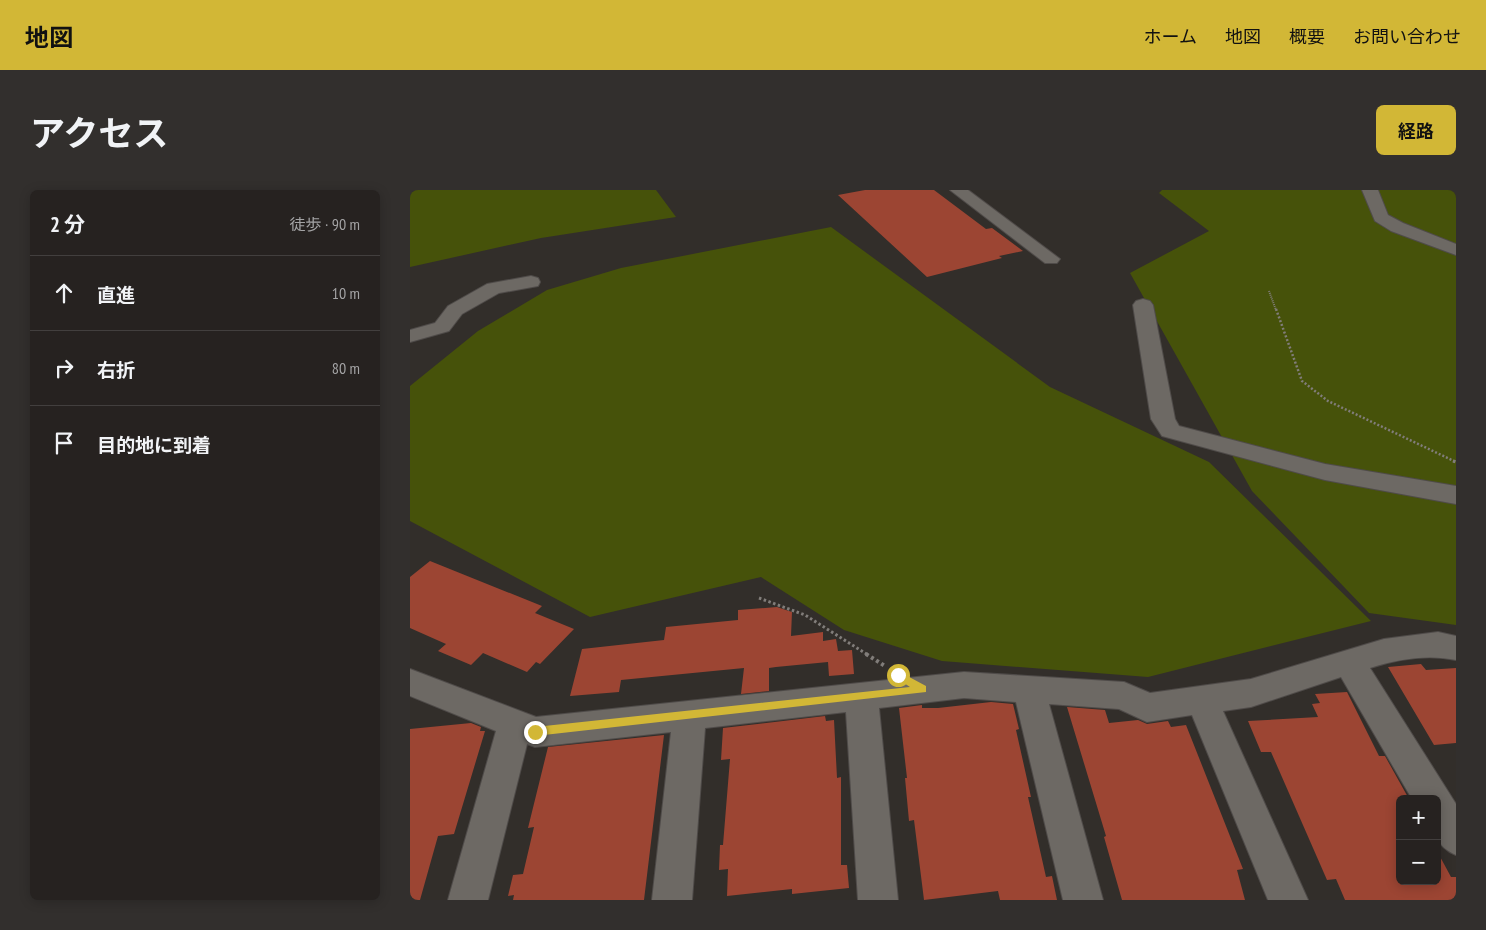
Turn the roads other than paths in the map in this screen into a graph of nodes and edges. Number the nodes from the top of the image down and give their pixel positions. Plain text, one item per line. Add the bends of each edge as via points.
1 (958, 190) edge
2 (1370, 190) edge
3 (1456, 250) edge
4 (1052, 258) dead end
5 (531, 282) dead end
6 (1144, 305) dead end
7 (410, 336) edge
8 (1456, 495) edge
9 (1456, 648) edge
10 (1349, 662) junction
11 (410, 682) edge
12 (1029, 689) junction
13 (861, 696) junction
14 (1202, 700) junction
15 (690, 715) junction
16 (515, 723) junction
17 (1430, 795) edge
18 (1441, 813) edge
19 (1456, 837) edge
20 (468, 900) edge
21 (672, 900) edge
22 (878, 900) edge
23 (1083, 900) edge
24 (1288, 900) edge

1 - 4 street
2 - 3 street via 1381,218
5 - 7 street via 494,288 455,310 442,327
6 - 8 street via 1163,419 1170,431 1325,472
9 - 10 street via 1438,644 1384,651
10 - 14 street via 1251,693
10 - 17 street
11 - 16 street
12 - 13 street via 964,685
12 - 14 street via 1124,696 1147,708
12 - 23 street
13 - 15 street
13 - 22 street
14 - 24 street
15 - 16 street via 535,732
15 - 21 street
16 - 20 street
18 - 19 street

